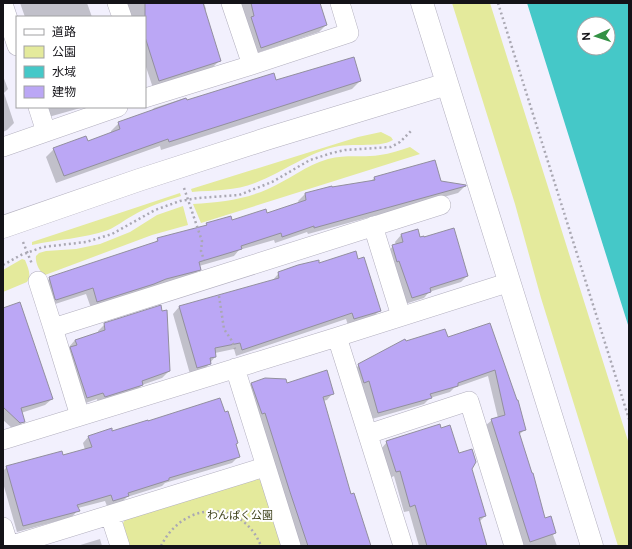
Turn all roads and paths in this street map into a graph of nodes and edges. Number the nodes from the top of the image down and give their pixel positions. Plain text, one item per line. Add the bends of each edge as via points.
1 (117, 3) edge
2 (231, 3) edge
3 (340, 3) edge
4 (422, 3) edge
5 (498, 3) edge
6 (3, 4) edge
7 (122, 16) edge
8 (16, 43) edge
9 (252, 65) junction
10 (448, 84) junction
11 (146, 94) edge
12 (38, 108) edge
13 (115, 108) edge
14 (412, 130) dead end
15 (46, 132) junction
16 (3, 147) edge
17 (441, 205) dead end
18 (4, 222) edge
19 (373, 226) junction
20 (24, 242) dead end
21 (27, 252) junction
22 (3, 264) edge
23 (38, 281) joint
24 (510, 282) junction
25 (401, 316) junction
26 (53, 328) junction
27 (337, 337) junction
28 (235, 368) junction
29 (80, 416) junction
30 (629, 419) edge
31 (368, 434) junction
32 (3, 440) edge
33 (265, 467) junction
34 (110, 515) junction
35 (3, 527) edge
36 (9, 546) edge
37 (120, 546) edge
38 (161, 546) edge
39 (261, 546) edge
40 (291, 546) edge
41 (403, 546) edge
42 (514, 546) edge
43 (592, 546) edge

1 - 7 street
2 - 9 street
3 - 9 street via 349,33
4 - 10 street
5 - 30 path
6 - 8 street
9 - 11 street
10 - 18 street
10 - 24 street
12 - 15 street
13 - 15 street
14 - 21 path via 391,147 332,153 310,160 272,182 239,195 180,201 155,210 112,234 86,242 43,247
15 - 16 street
17 - 19 street
19 - 25 street
19 - 26 street
20 - 21 path
21 - 22 path
21 - 23 path
23 - 26 street
24 - 25 street
24 - 43 street
25 - 27 street
26 - 29 street
27 - 28 street
27 - 31 street
28 - 29 street
28 - 33 street
29 - 32 street
31 - 41 street
31 - 42 street via 468,401
33 - 34 street
33 - 40 street
34 - 36 street
34 - 37 street
35 - 36 street
38 - 39 path via 170,532 184,519 208,511 232,515 243,521 252,530

